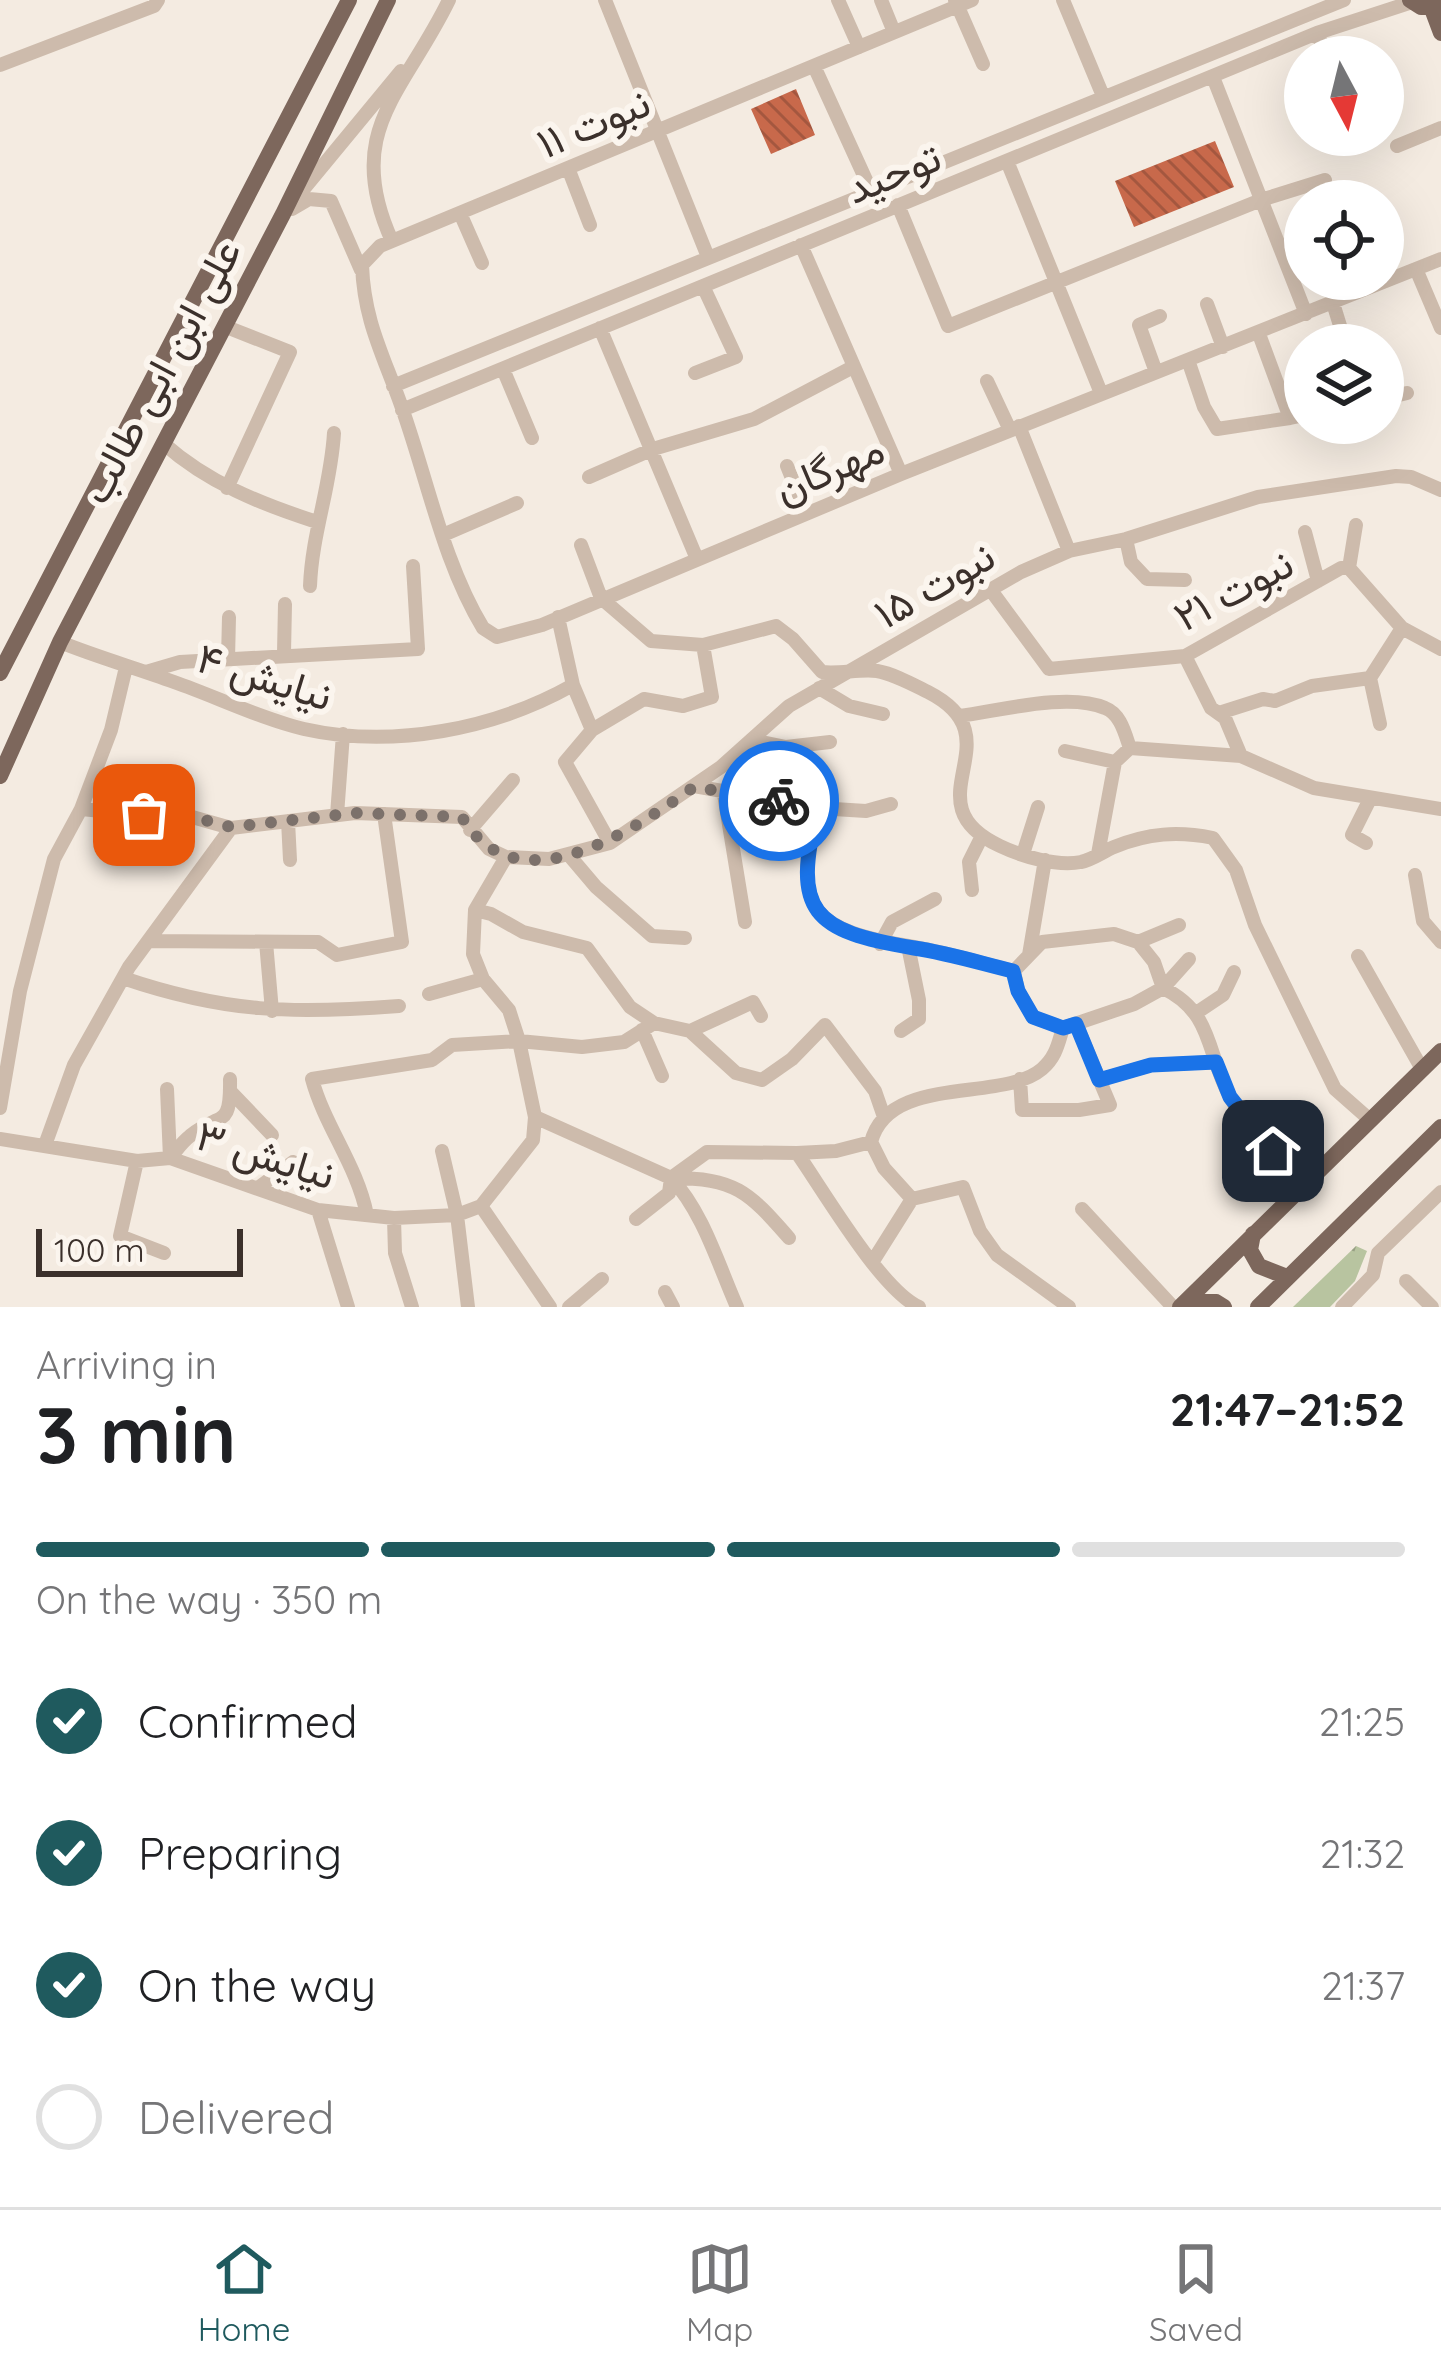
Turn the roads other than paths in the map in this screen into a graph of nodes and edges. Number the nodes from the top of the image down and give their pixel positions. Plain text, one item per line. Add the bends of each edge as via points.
1 (158, 0) edge
2 (349, 0) edge
3 (388, 0) edge
4 (449, 0) edge
5 (605, 0) edge
6 (838, 0) edge
7 (881, 0) edge
8 (1064, 0) edge
9 (1344, 0) edge
10 (1411, 1) edge
11 (962, 2) edge
12 (1305, 6) edge
13 (1436, 8) edge
14 (434, 30) junction
15 (1440, 30) edge
16 (894, 32) junction
17 (1317, 34) joint
18 (859, 47) junction
19 (983, 64) dead end
20 (0, 65) edge
21 (814, 66) junction
22 (1213, 77) junction
23 (1102, 95) junction
24 (1026, 128) junction
25 (1441, 128) edge
26 (657, 131) junction
27 (1404, 143) edge
28 (1034, 150) junction
29 (1007, 160) junction
30 (568, 168) junction
31 (871, 190) junction
32 (1284, 193) edge
33 (1261, 200) junction
34 (898, 206) junction
35 (460, 213) junction
36 (283, 214) junction
37 (590, 225) dead end
38 (392, 241) junction
39 (801, 245) junction
40 (708, 257) junction
41 (1441, 259) edge
42 (482, 263) dead end
43 (1416, 269) junction
44 (362, 274) junction
45 (1057, 280) junction
46 (703, 286) junction
47 (1333, 303) junction
48 (1207, 304) dead end
49 (1306, 314) junction
50 (1160, 316) dead end
51 (1340, 324) edge
52 (224, 326) junction
53 (600, 328) junction
54 (1441, 328) edge
55 (1258, 334) junction
56 (1223, 347) junction
57 (1188, 360) junction
58 (853, 367) junction
59 (503, 369) junction
60 (1156, 372) junction
61 (695, 373) dead end
62 (987, 381) dead end
63 (393, 386) junction
64 (1284, 388) edge
65 (1101, 393) junction
66 (1407, 393) dead end
67 (1404, 394) edge
68 (403, 410) junction
69 (1284, 419) edge
70 (1014, 428) junction
71 (334, 433) dead end
72 (532, 438) dead end
73 (163, 443) junction
74 (653, 449) junction
75 (788, 466) dead end
76 (901, 474) junction
77 (589, 477) dead end
78 (227, 488) junction
79 (1441, 490) edge
80 (517, 503) dead end
81 (806, 513) junction
82 (317, 522) junction
83 (1356, 525) dead end
84 (1305, 532) dead end
85 (443, 535) junction
86 (1126, 539) junction
87 (581, 545) dead end
88 (1069, 551) junction
89 (697, 559) junction
90 (412, 566) dead end
91 (1349, 568) junction
92 (1185, 580) dead end
93 (1318, 580) junction
94 (310, 586) dead end
95 (990, 589) junction
96 (601, 598) junction
97 (285, 604) dead end
98 (229, 617) dead end
99 (558, 617) junction
100 (1402, 628) junction
101 (60, 642) junction
102 (703, 645) junction
103 (1441, 649) edge
104 (284, 653) junction
105 (1185, 656) junction
106 (228, 659) junction
107 (127, 667) junction
108 (146, 672) junction
109 (0, 673) edge
110 (844, 674) junction
111 (1370, 678) junction
112 (573, 685) junction
113 (819, 688) junction
114 (1219, 713) junction
115 (883, 714) dead end
116 (959, 716) junction
117 (1380, 724) dead end
118 (592, 730) junction
119 (343, 734) junction
120 (751, 740) junction
121 (830, 742) dead end
122 (1130, 748) junction
123 (1065, 751) dead end
124 (1241, 757) junction
125 (1115, 762) junction
126 (0, 776) edge
127 (512, 780) dead end
128 (694, 787) junction
129 (724, 794) junction
130 (1370, 799) junction
131 (891, 804) dead end
132 (1038, 807) dead end
133 (818, 808) junction
134 (82, 809) junction
135 (1441, 809) edge
136 (384, 814) junction
137 (337, 815) junction
138 (288, 821) junction
139 (231, 827) junction
140 (470, 830) junction
141 (982, 836) junction
142 (610, 843) junction
143 (1366, 843) dead end
144 (568, 854) junction
145 (1023, 854) junction
146 (1098, 854) junction
147 (506, 857) junction
148 (290, 860) dead end
149 (1045, 860) junction
150 (1415, 875) dead end
151 (972, 890) dead end
152 (934, 899) dead end
153 (475, 910) junction
154 (745, 922) dead end
155 (1179, 925) dead end
156 (685, 938) dead end
157 (149, 941) junction
158 (1441, 941) edge
159 (266, 942) junction
160 (1138, 942) junction
161 (880, 944) junction
162 (908, 946) junction
163 (1029, 955) junction
164 (1358, 956) dead end
165 (1189, 959) dead end
166 (1013, 971) junction
167 (1234, 972) dead end
168 (123, 978) junction
169 (483, 979) junction
170 (1163, 988) junction
171 (429, 994) dead end
172 (399, 1006) dead end
173 (272, 1011) junction
174 (1196, 1012) junction
175 (761, 1016) dead end
176 (648, 1026) junction
177 (1069, 1026) junction
178 (691, 1031) junction
179 (901, 1031) dead end
180 (519, 1041) junction
181 (1441, 1052) edge
182 (1216, 1062) junction
183 (1422, 1069) junction
184 (662, 1076) dead end
185 (1020, 1079) junction
186 (1099, 1080) junction
187 (167, 1089) dead end
188 (0, 1108) edge
189 (884, 1117) junction
190 (535, 1118) junction
191 (1369, 1119) junction
192 (1441, 1127) edge
193 (272, 1135) dead end
194 (0, 1138) edge
195 (872, 1142) junction
196 (45, 1145) junction
197 (442, 1150) dead end
198 (797, 1153) junction
199 (170, 1158) junction
200 (137, 1161) junction
201 (293, 1162) dead end
202 (671, 1178) junction
203 (1302, 1184) junction
204 (258, 1189) junction
205 (1441, 1192) edge
206 (912, 1199) junction
207 (481, 1206) junction
208 (1082, 1209) dead end
209 (318, 1210) junction
210 (368, 1214) junction
211 (457, 1215) junction
212 (394, 1218) junction
213 (635, 1219) dead end
214 (1254, 1233) junction
215 (789, 1238) dead end
216 (164, 1252) dead end
217 (873, 1261) junction
218 (1287, 1277) junction
219 (602, 1279) dead end
220 (1406, 1281) dead end
221 (911, 1305) edge
222 (1180, 1305) edge
223 (348, 1307) edge
224 (412, 1307) edge
225 (468, 1307) edge
226 (550, 1307) edge
227 (569, 1307) edge
228 (737, 1307) edge
229 (891, 1307) edge
230 (1069, 1307) edge
231 (1224, 1307) edge
232 (1258, 1307) edge
233 (1342, 1307) edge
234 (1432, 1307) edge

1 - 20 street
2 - 109 main road, علی ابن ابی طالب
3 - 36 main road, علی ابن ابی طالب
4 - 14 street
5 - 26 street
6 - 18 street
7 - 16 street
8 - 23 street
9 - 12 street, توحید
10 - 13 main road
10 - 17 street, توحید
11 - 16 street, نبوت ۱۱
11 - 19 street
12 - 23 street, توحید
13 - 15 main road
14 - 36 street
14 - 38 street via 383,113 372,147 372,182
16 - 18 street, نبوت ۱۱
17 - 22 street, توحید
18 - 21 street, نبوت ۱۱
21 - 26 street, نبوت ۱۱
21 - 31 street
22 - 28 street, توحید
22 - 33 street
23 - 24 street, توحید
24 - 28 street
24 - 31 street, توحید
25 - 27 street
26 - 30 street, نبوت ۱۱
26 - 40 street
28 - 29 street, توحید
29 - 34 street, توحید
29 - 45 street
30 - 35 street, نبوت ۱۱
30 - 37 street
31 - 40 street, توحید
32 - 33 street
33 - 45 street
33 - 49 street
34 - 39 street, توحید
34 - 45 street via 948,326
35 - 38 street, نبوت ۱۱
35 - 42 street
36 - 44 street via 309,200 331,201
36 - 52 main road, علی ابن ابی طالب
38 - 44 street, نبوت ۱۱ via 362,265
39 - 46 street, توحید
39 - 58 street
40 - 63 street, توحید
41 - 43 street, مهرگان
43 - 47 street, مهرگان
43 - 54 street
44 - 63 street via 373,338
45 - 65 street
46 - 53 street, توحید
46 - 61 street via 736,357
47 - 49 street, مهرگان
47 - 51 street
48 - 56 street
49 - 55 street, مهرگان
50 - 60 street via 1139,325
52 - 73 main road, علی ابن ابی طالب
52 - 78 street via 290,352
53 - 59 street, توحید
53 - 74 street
55 - 56 street, مهرگان
55 - 64 street
56 - 57 street, مهرگان
57 - 60 street, مهرگان
57 - 69 street via 1217,429
58 - 74 street via 754,419
58 - 76 street
59 - 68 street, توحید
59 - 72 street
60 - 65 street, مهرگان
62 - 70 street
63 - 68 street, مهرگان
65 - 70 street, مهرگان
66 - 67 street
68 - 85 street, مهرگان
70 - 76 street, مهرگان
70 - 88 street
71 - 82 street
73 - 78 street
73 - 101 main road, علی ابن ابی طالب
74 - 77 street
74 - 89 street
75 - 81 street
76 - 81 street, مهرگان
78 - 82 street
79 - 86 street, نبوت ۱۵ via 1404,476 1281,493
80 - 85 street
81 - 89 street, مهرگان
82 - 94 street
83 - 91 street
84 - 93 street
85 - 99 street, مهرگان via 483,628 497,637
86 - 88 street, نبوت ۱۵
86 - 92 street via 1131,562 1147,578
87 - 96 street
88 - 95 street, نبوت ۱۵
89 - 96 street, مهرگان
90 - 104 street, نیایش ۴ via 418,649
91 - 93 street, نبوت ۲۱
91 - 100 street, نبوت ۲۱
93 - 105 street, نبوت ۲۱
95 - 105 street, نبوت ۲۱ via 1049,669
95 - 110 street, نبوت ۱۵
96 - 99 street, مهرگان
96 - 102 street via 651,641
97 - 104 street
98 - 106 street
99 - 112 street
100 - 103 street, نبوت ۲۱
100 - 111 street
101 - 107 street, نیایش ۴
101 - 126 main road, علی ابن ابی طالب
102 - 110 street via 776,626 822,672
102 - 118 street via 712,697 683,706 644,699
104 - 106 street, نیایش ۴
105 - 114 street
106 - 108 street, نیایش ۴
107 - 108 street, نیایش ۴
107 - 134 street
108 - 119 street, نیایش ۴ via 271,718
110 - 113 street, نبوت ۱۵
110 - 116 street via 890,674
111 - 114 street
111 - 117 street
112 - 118 street
112 - 119 street, نیایش ۴ via 469,728
113 - 115 street
113 - 120 street, نبوت ۱۵
114 - 124 street
116 - 122 street via 1066,701 1106,708
116 - 141 street via 969,741 958,801
118 - 142 street via 565,762
119 - 137 street
120 - 121 street via 786,747
120 - 128 street, نبوت ۱۵
122 - 124 street
122 - 125 street
123 - 125 street
124 - 130 street via 1314,788
125 - 146 street
127 - 140 street
128 - 129 street
128 - 142 street, نبوت ۱۵
129 - 133 street
129 - 154 street
130 - 135 street
130 - 143 street via 1352,835
131 - 133 street
132 - 145 street
133 - 161 street via 805,871 811,904 832,927
134 - 139 street via 171,811
134 - 188 street via 54,859
136 - 137 street
136 - 140 street via 462,817
136 - 159 street via 402,942 337,955 318,942
137 - 138 street
138 - 139 street
138 - 148 street
139 - 157 street
140 - 147 street
141 - 145 street
141 - 151 street via 969,862
142 - 144 street, نبوت ۱۵
144 - 147 street, نبوت ۱۵
144 - 156 street via 652,936
145 - 149 street
146 - 149 street via 1081,862
146 - 191 street via 1146,836 1213,838 1236,870 1335,1089
147 - 153 street
149 - 163 street
150 - 158 street via 1423,920
152 - 161 street via 892,922
153 - 169 street via 473,954
153 - 176 street via 586,948
155 - 160 street
157 - 159 street
157 - 168 street
159 - 173 street
160 - 163 street via 1080,936 1042,942
160 - 170 street
161 - 162 street
162 - 166 street
162 - 179 street via 919,1019
163 - 166 street
164 - 183 street
165 - 170 street
166 - 177 street via 1033,1017
167 - 174 street via 1223,994
168 - 173 street via 186,999
168 - 196 street via 74,1065
169 - 171 street
169 - 180 street via 509,1010
170 - 174 street
170 - 177 street
172 - 173 street
174 - 182 street
175 - 178 street via 753,1002
176 - 178 street
176 - 180 street via 624,1042 582,1047
176 - 184 street
177 - 185 street via 1056,1054
177 - 186 street
178 - 189 street via 736,1073 762,1080 825,1025 875,1091
180 - 190 street
180 - 210 street via 452,1045 433,1060 312,1079 361,1181
181 - 183 main road
182 - 186 street via 1151,1065
182 - 203 street via 1230,1097
183 - 191 main road
185 - 186 street via 1022,1110 1110,1105
185 - 189 street via 938,1095
187 - 199 street
189 - 195 street
190 - 202 street
190 - 207 street via 533,1140
191 - 203 main road
192 - 218 main road
193 - 199 street via 231,1086 220,1122 192,1133
194 - 196 street, نیایش ۳
195 - 198 street
195 - 206 street
196 - 200 street, نیایش ۳
197 - 211 street
198 - 202 street via 707,1152
198 - 217 street
199 - 200 street, نیایش ۳
199 - 204 street, نیایش ۳
200 - 216 street via 120,1236
201 - 204 street
202 - 213 street via 669,1192
202 - 215 street via 726,1181 752,1196
202 - 228 street
203 - 214 main road
204 - 209 street, نیایش ۳
205 - 233 street via 1378,1252 1373,1275
206 - 217 street
206 - 230 street via 963,1187 997,1255
207 - 211 street, نیایش ۳
207 - 226 street
208 - 222 street
209 - 210 street, نیایش ۳
209 - 223 street
210 - 212 street, نیایش ۳
211 - 212 street, نیایش ۳
211 - 225 street
212 - 224 street
214 - 218 main road via 1250,1250 1259,1267
214 - 222 main road
217 - 221 street
218 - 232 main road
219 - 227 street
220 - 234 street
221 - 229 street
222 - 231 main road

